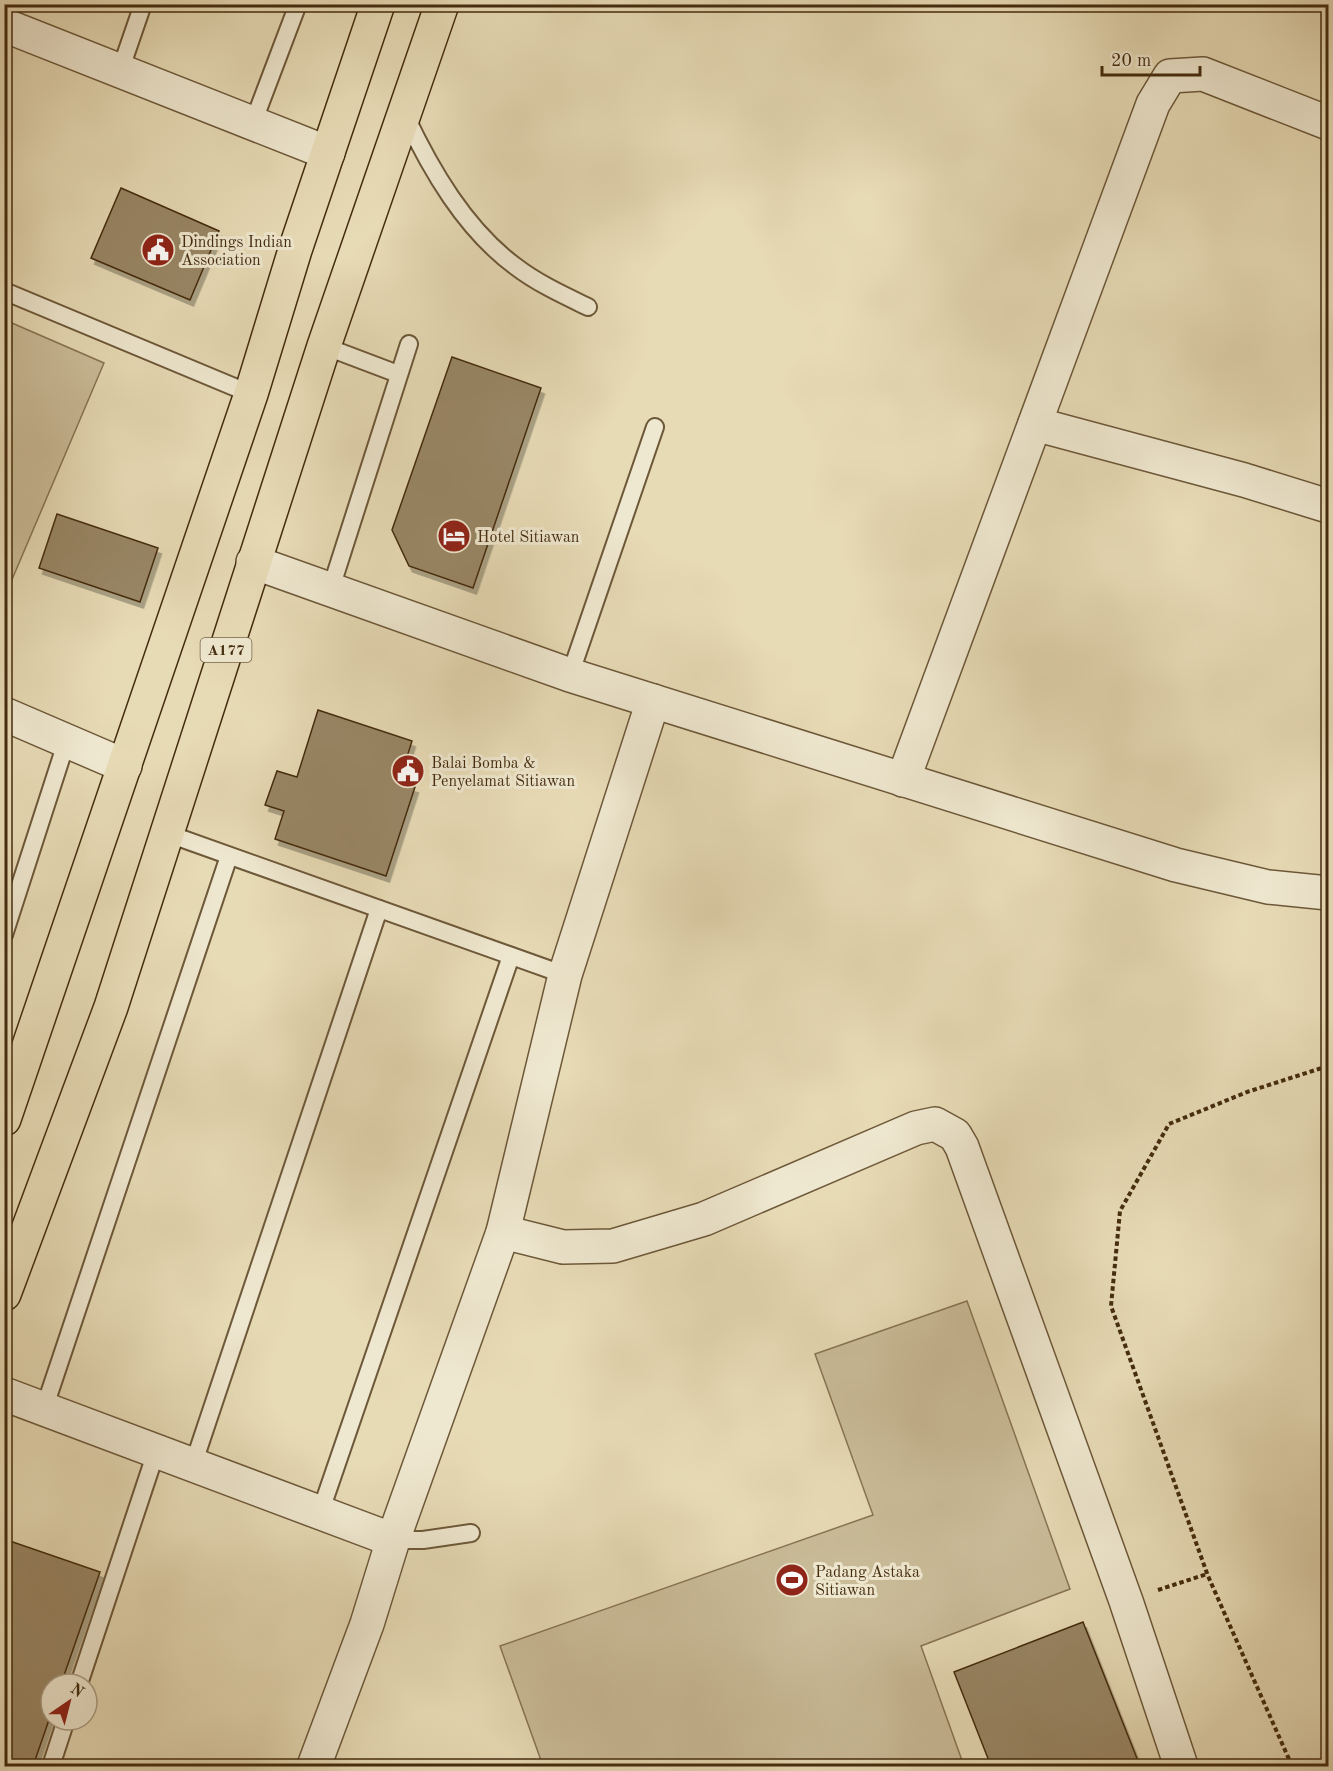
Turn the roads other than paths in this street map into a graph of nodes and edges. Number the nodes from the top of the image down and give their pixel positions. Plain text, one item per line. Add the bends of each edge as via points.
1 (143, 4) edge
2 (298, 4) edge
3 (378, 4) edge
4 (442, 4) edge
5 (4, 25) edge
6 (120, 71) junction
7 (404, 114) junction
8 (253, 123) junction
9 (1329, 123) edge
10 (328, 153) junction
11 (4, 291) edge
12 (588, 307) dead end
13 (409, 344) dead end
14 (324, 346) junction
15 (398, 374) junction
16 (251, 394) junction
17 (1035, 424) junction
18 (655, 427) dead end
19 (1329, 506) edge
20 (253, 562) junction
21 (331, 588) junction
22 (570, 675) junction
23 (653, 701) junction
24 (4, 714) edge
25 (67, 740) junction
26 (125, 766) junction
27 (903, 780) junction
28 (166, 833) junction
29 (229, 856) junction
30 (1329, 893) edge
31 (379, 909) junction
32 (4, 935) edge
33 (511, 956) junction
34 (565, 975) junction
35 (4, 1119) edge
36 (503, 1232) junction
37 (4, 1294) edge
38 (4, 1394) edge
39 (44, 1409) junction
40 (156, 1452) junction
41 (192, 1465) junction
42 (320, 1513) junction
43 (471, 1533) dead end
44 (393, 1540) junction
45 (83, 1672) edge
46 (62, 1732) edge
47 (51, 1767) edge
48 (314, 1767) edge
49 (1181, 1767) edge

1 - 6 lane
2 - 8 lane
3 - 10 highway
4 - 7 highway, A177
5 - 6 street
6 - 8 street
7 - 12 lane via 426,159 473,224 514,266
7 - 14 highway, A177
8 - 10 street
9 - 17 street via 1203,74 1170,76 1153,104
10 - 16 highway
11 - 16 lane
13 - 15 lane
14 - 15 lane
14 - 20 highway, A177
15 - 21 lane
16 - 26 highway
17 - 19 street
17 - 27 street
18 - 22 lane
20 - 21 street
20 - 28 highway, A177
21 - 22 street
22 - 23 street
23 - 27 street
23 - 34 street
24 - 25 street
25 - 26 street
25 - 32 lane
26 - 35 highway
27 - 30 street via 1176,865 1268,887
28 - 29 lane
28 - 37 highway, A177 via 111,1007
29 - 31 lane
29 - 39 lane
31 - 33 lane
31 - 41 lane
33 - 34 lane
33 - 42 lane
34 - 36 street
36 - 44 street
36 - 49 street via 563,1247 613,1246 704,1219 916,1128 935,1124 955,1135 1126,1601
38 - 39 street
39 - 40 street
40 - 41 street
40 - 45 lane
41 - 42 street
42 - 44 street
43 - 44 lane
44 - 48 street
46 - 47 lane

